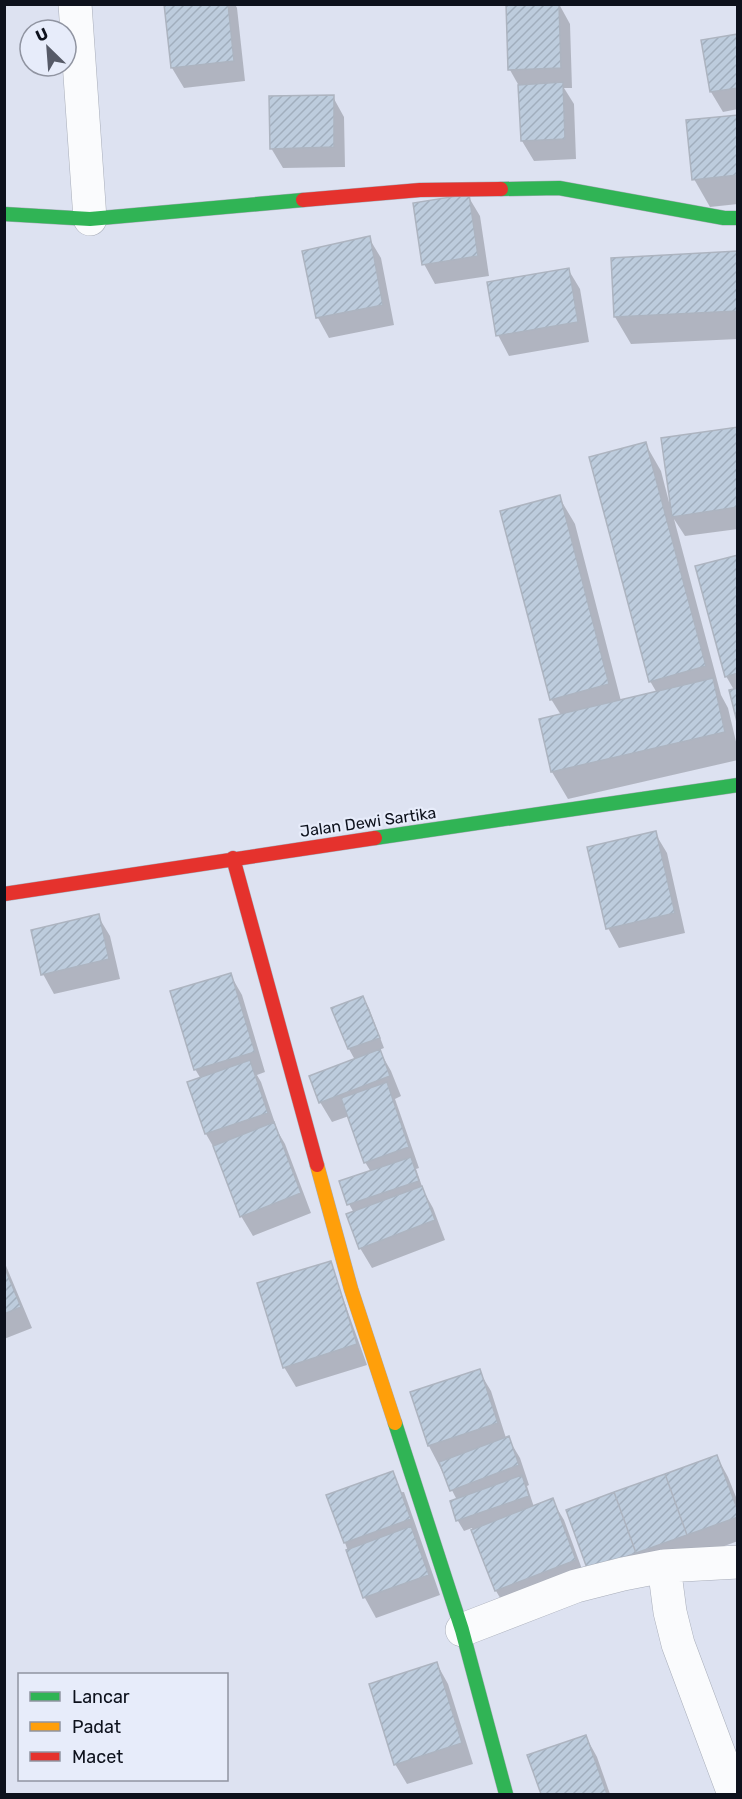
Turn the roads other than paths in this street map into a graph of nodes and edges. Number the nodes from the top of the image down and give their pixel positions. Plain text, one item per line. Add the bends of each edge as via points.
1 (75, 4) edge
2 (4, 214) edge
3 (738, 218) edge
4 (90, 219) junction
5 (738, 785) edge
6 (233, 858) junction
7 (4, 894) edge
8 (738, 1562) edge
9 (664, 1566) junction
10 (462, 1630) junction
11 (506, 1794) edge
12 (734, 1794) edge

1 - 4 street
2 - 4 street
3 - 4 street via 559,188 420,190
5 - 6 street, Jalan Dewi Sartika
6 - 7 street, Jalan Dewi Sartika
6 - 10 street via 351,1289
8 - 9 street
9 - 10 street via 576,1587
9 - 12 street via 678,1644
10 - 11 street

